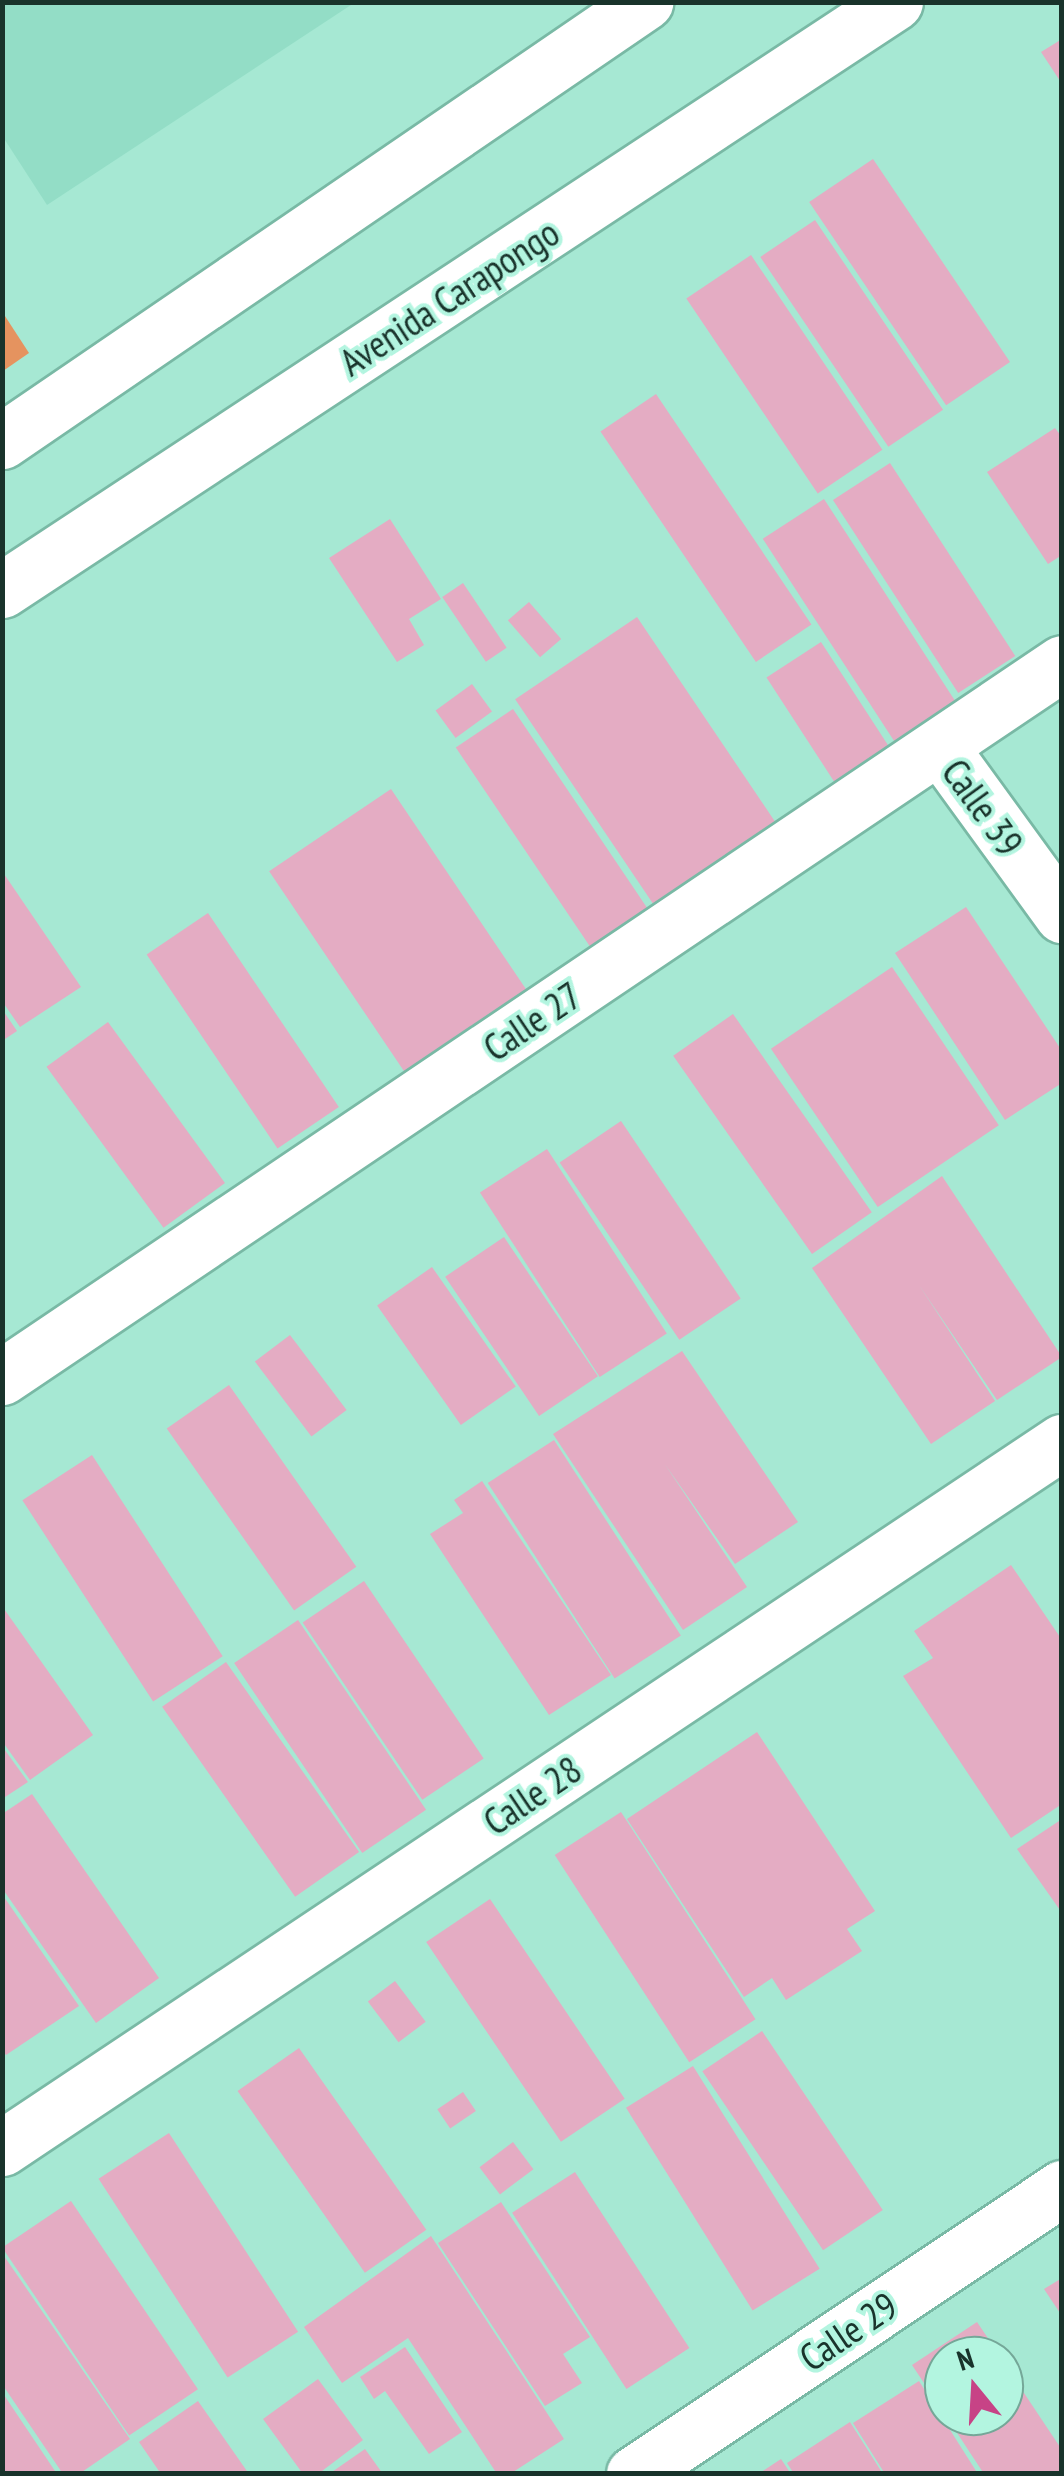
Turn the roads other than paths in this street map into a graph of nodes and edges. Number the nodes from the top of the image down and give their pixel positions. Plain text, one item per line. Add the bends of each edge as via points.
1 (645, 2) edge
2 (895, 2) edge
3 (2, 441) edge
4 (2, 590) edge
5 (1062, 663) edge
6 (940, 747) junction
7 (1062, 915) edge
8 (2, 1376) edge
9 (1062, 1442) edge
10 (2, 2148) edge
11 (1062, 2188) edge
12 (634, 2474) edge

1 - 3 street
2 - 4 street, Avenida Carapongo
5 - 6 street, Calle 27
6 - 7 street, Calle 39
6 - 8 street, Calle 27
9 - 10 street, Calle 28
11 - 12 street, Calle 29

